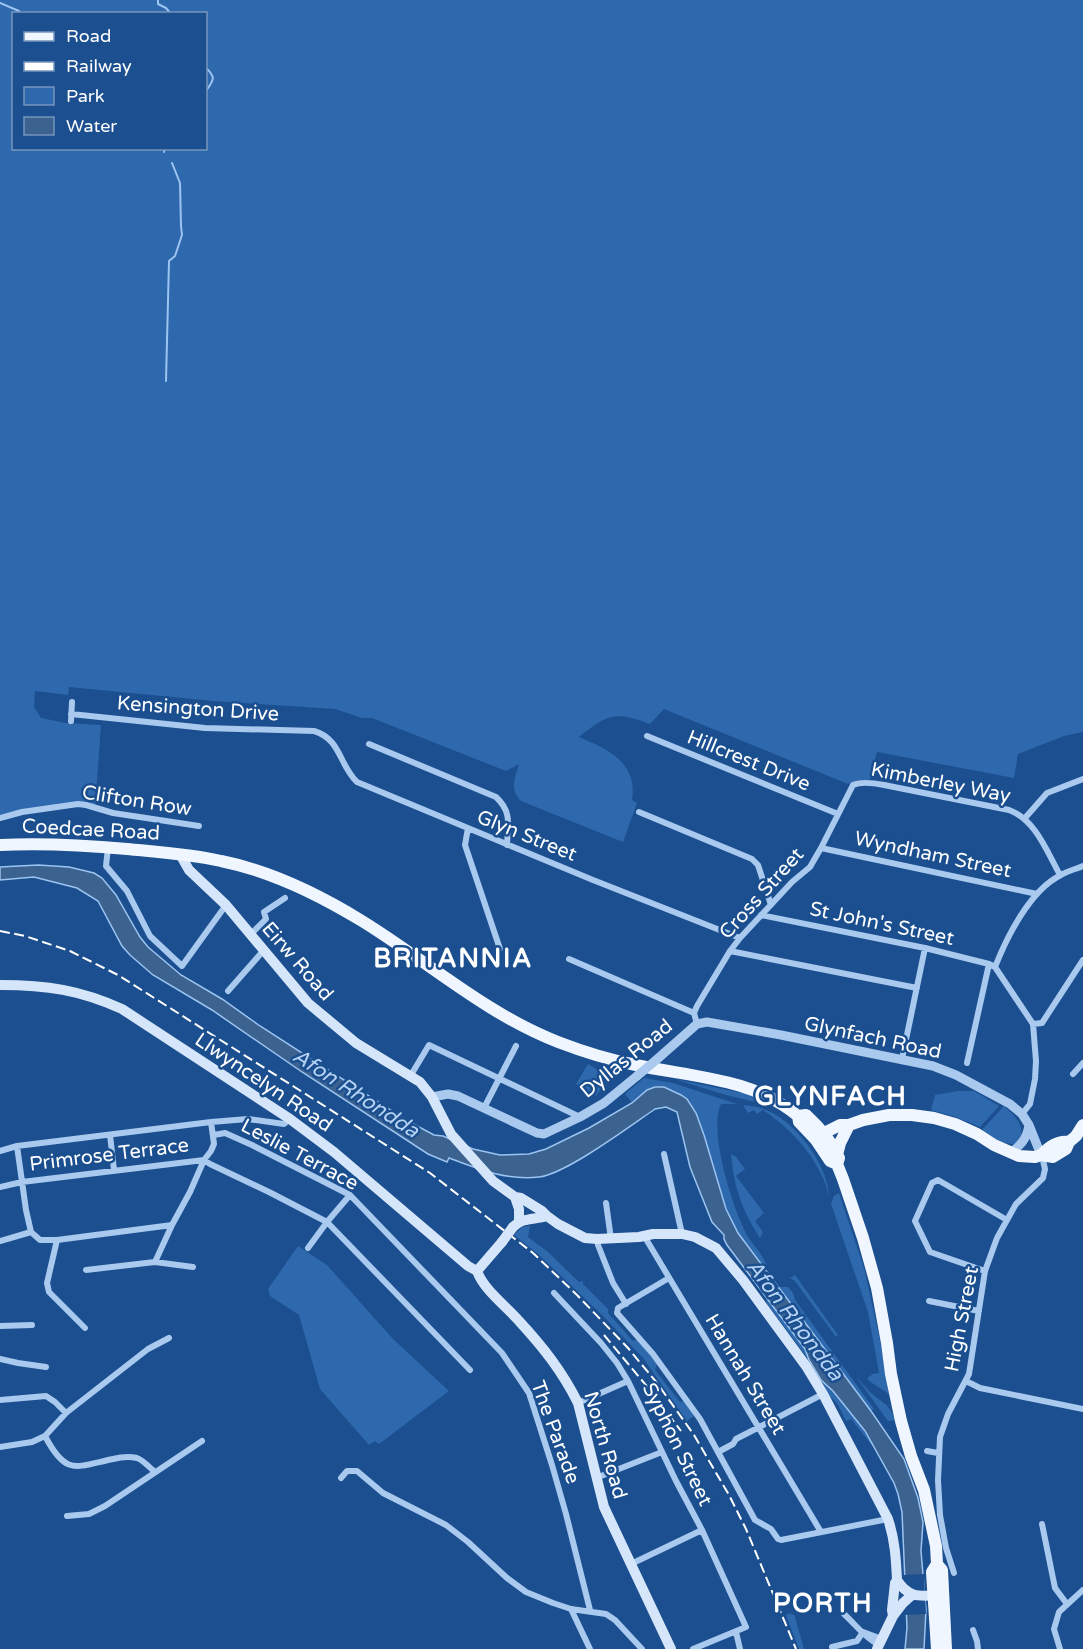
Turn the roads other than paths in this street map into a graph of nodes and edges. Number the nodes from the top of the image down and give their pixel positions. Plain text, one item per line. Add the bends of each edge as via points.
1 (72, 702) dead end
2 (323, 734) joint
3 (647, 736) dead end
4 (369, 744) dead end
5 (1083, 778) edge
6 (639, 812) dead end
7 (838, 814) junction
8 (0, 818) edge
9 (1025, 818) junction
10 (199, 826) dead end
11 (468, 828) junction
12 (0, 845) edge
13 (507, 845) junction
14 (108, 847) junction
15 (821, 848) junction
16 (180, 854) junction
17 (1083, 866) edge
18 (1060, 875) junction
19 (1037, 894) junction
20 (285, 898) dead end
21 (226, 905) junction
22 (771, 905) junction
23 (760, 915) junction
24 (251, 934) junction
25 (740, 938) junction
26 (925, 948) junction
27 (500, 949) dead end
28 (264, 950) junction
29 (730, 951) junction
30 (569, 959) dead end
31 (1083, 960) edge
32 (992, 965) junction
33 (0, 985) edge
34 (917, 988) junction
35 (228, 991) dead end
36 (694, 1013) junction
37 (697, 1024) junction
38 (1033, 1024) junction
39 (516, 1046) dead end
40 (902, 1059) junction
41 (967, 1062) dead end
42 (1083, 1063) edge
43 (1072, 1074) dead end
44 (411, 1075) junction
45 (499, 1078) junction
46 (432, 1097) junction
47 (484, 1108) junction
48 (1022, 1114) junction
49 (580, 1117) junction
50 (290, 1119) junction
51 (210, 1122) junction
52 (1029, 1125) junction
53 (1083, 1125) edge
54 (848, 1128) junction
55 (214, 1134) junction
56 (110, 1135) junction
57 (820, 1138) junction
58 (17, 1146) junction
59 (0, 1151) edge
60 (1010, 1153) junction
61 (663, 1154) dead end
62 (1041, 1155) junction
63 (204, 1160) junction
64 (837, 1160) junction
65 (114, 1170) junction
66 (22, 1182) junction
67 (0, 1187) edge
68 (350, 1195) junction
69 (514, 1197) junction
70 (606, 1203) dead end
71 (547, 1216) junction
72 (1006, 1220) junction
73 (327, 1222) junction
74 (172, 1225) junction
75 (516, 1225) junction
76 (31, 1232) junction
77 (682, 1234) junction
78 (639, 1237) junction
79 (597, 1239) junction
80 (611, 1239) junction
81 (57, 1240) junction
82 (0, 1241) edge
83 (308, 1248) dead end
84 (155, 1262) junction
85 (416, 1264) joint
86 (192, 1267) dead end
87 (86, 1270) dead end
88 (477, 1271) junction
89 (986, 1271) junction
90 (669, 1278) junction
91 (554, 1293) dead end
92 (929, 1300) dead end
93 (626, 1304) junction
94 (979, 1311) junction
95 (32, 1325) dead end
96 (0, 1326) edge
97 (85, 1328) dead end
98 (169, 1338) dead end
99 (0, 1359) edge
100 (46, 1367) dead end
101 (470, 1370) dead end
102 (628, 1381) junction
103 (966, 1381) junction
104 (823, 1394) junction
105 (0, 1400) edge
106 (578, 1403) junction
107 (1083, 1409) edge
108 (66, 1413) junction
109 (759, 1426) junction
110 (45, 1436) junction
111 (201, 1442) dead end
112 (0, 1447) edge
113 (927, 1451) dead end
114 (662, 1452) junction
115 (718, 1452) junction
116 (938, 1453) junction
117 (155, 1472) junction
118 (341, 1478) dead end
119 (596, 1478) junction
120 (67, 1516) dead end
121 (888, 1520) junction
122 (1042, 1524) dead end
123 (702, 1530) junction
124 (821, 1532) junction
125 (631, 1564) junction
126 (954, 1573) dead end
127 (1083, 1590) edge
128 (904, 1592) junction
129 (934, 1595) junction
130 (1067, 1604) junction
131 (571, 1609) junction
132 (590, 1610) junction
133 (844, 1614) dead end
134 (892, 1616) junction
135 (973, 1629) dead end
136 (736, 1632) junction
137 (863, 1632) junction
138 (879, 1644) edge
139 (590, 1649) edge
140 (642, 1649) edge
141 (671, 1649) edge
142 (693, 1649) edge
143 (740, 1649) edge
144 (833, 1649) edge
145 (937, 1649) edge
146 (946, 1649) edge
147 (978, 1649) edge
148 (1060, 1649) edge

1 - 2 street, Kensington Drive via 71,718
2 - 11 street, Glyn Street via 331,740 357,782
3 - 7 street, Hillcrest Drive
4 - 13 street via 496,797 508,815
5 - 9 street via 1047,793
6 - 22 street via 752,858
7 - 9 street, Kimberley Way via 853,785 871,783 1009,810
7 - 15 street, Kimberley Way
8 - 10 street, Clifton Row via 78,804
9 - 18 street, Kimberley Way
11 - 13 street, Glyn Street
11 - 27 street via 465,845
12 - 14 main road, Coedcae Road
13 - 25 street, Glyn Street
14 - 16 main road, Coedcae Road
14 - 21 street via 108,870 127,891 150,936 182,966
15 - 19 street, Wyndham Street
15 - 22 street, Cross Street via 810,867
16 - 21 main road, Eirw Road via 189,870
16 - 57 main road, Coedcae Road via 223,861 295,884 362,921 510,1019 555,1041 616,1061 741,1085 769,1096 798,1116 806,1115
17 - 18 street
18 - 19 street
19 - 32 street
20 - 24 street via 264,912 266,919
21 - 24 main road, Eirw Road
22 - 23 street, Cross Street
23 - 25 street, Cross Street
23 - 26 street, St John's Street
24 - 28 main road, Eirw Road
25 - 29 street, Cross Street
26 - 32 street, St John's Street
26 - 34 street
28 - 35 street
28 - 44 main road, Eirw Road via 308,1003 356,1043
29 - 34 street
29 - 36 street, Cross Street
30 - 36 street
31 - 38 street via 1042,1023
32 - 38 street
32 - 41 street
33 - 50 main road, Llwyncelyn Road via 50,987 113,1005
34 - 40 street
36 - 37 street
37 - 40 street, Glynfach Road via 707,1022
37 - 49 street, Dyllas Road, bridge via 604,1103
38 - 48 street via 1035,1079 1030,1104
39 - 45 street
40 - 48 street, Glynfach Road via 956,1075
42 - 43 street
44 - 45 street via 429,1045
44 - 46 main road, Eirw Road
45 - 47 street
45 - 49 street
46 - 47 street via 458,1096
46 - 69 main road, Eirw Road via 451,1134
47 - 49 street, Dyllas Road via 544,1134
48 - 52 street, Glynfach Road
50 - 51 street via 284,1124 248,1119
50 - 88 main road, Llwyncelyn Road
51 - 55 street
51 - 56 street
52 - 60 street via 1022,1144
52 - 62 street, Glynfach Road
53 - 62 main road via 1069,1142 1062,1141
54 - 57 main road via 840,1125
54 - 60 main road via 863,1120 889,1115 934,1118 955,1124
54 - 64 main road
55 - 63 street via 214,1144
55 - 68 street, Leslie Terrace via 225,1133 252,1145
56 - 58 street
56 - 65 street
57 - 64 main road via 830,1161
58 - 59 street
58 - 66 street
60 - 62 main road
61 - 77 street
62 - 72 street, High Street via 1046,1169 1043,1178 1016,1204
63 - 65 street, Primrose Terrace
63 - 73 street, Primrose Terrace
63 - 74 street
64 - 129 main road via 877,1288 901,1421 924,1490 937,1564 942,1570
65 - 66 street, Primrose Terrace
66 - 67 street, Primrose Terrace
66 - 76 street
68 - 73 street
68 - 85 street, Leslie Terrace
69 - 71 main road, Eirw Road
69 - 75 main road via 519,1209
70 - 80 street
71 - 75 main road via 529,1218
71 - 79 main road, Eirw Road via 581,1237
72 - 89 street, High Street
72 - 89 street via 938,1180 932,1183 915,1221 930,1252
73 - 83 street
73 - 101 street, Primrose Terrace
74 - 81 street
74 - 84 street
75 - 88 main road, bridge
76 - 81 street via 40,1240
76 - 82 street
77 - 78 main road, Eirw Road
77 - 104 main road via 702,1240 722,1254
78 - 80 main road, Eirw Road
78 - 90 street, Hannah Street via 650,1244
79 - 80 main road, Eirw Road
79 - 93 street via 613,1283
81 - 97 street via 47,1282 49,1292
84 - 86 street
84 - 87 street
85 - 132 street, The Parade via 502,1353 529,1393 564,1504
88 - 106 main road, North Road via 481,1281 557,1364
89 - 94 street, High Street
90 - 93 street
90 - 109 street, Hannah Street
91 - 102 street, Syphon Street via 601,1343
92 - 94 street
93 - 115 street via 617,1312 700,1419
94 - 103 street, High Street
95 - 96 street
98 - 108 street via 148,1349
99 - 100 street
102 - 106 street
102 - 114 street, Syphon Street
103 - 107 street via 980,1389
103 - 116 street, High Street via 948,1414
104 - 109 street
104 - 121 main road
105 - 108 street via 46,1396
106 - 119 main road, North Road
108 - 110 street
109 - 115 street
109 - 124 street, Hannah Street
110 - 112 street
110 - 117 street via 54,1454 74,1467 123,1457 138,1458
111 - 117 street
113 - 116 street
114 - 119 street
114 - 123 street, Syphon Street
115 - 124 street via 755,1520 771,1529 778,1539
116 - 126 street, High Street via 940,1515
117 - 120 street via 89,1514
118 - 131 street via 347,1471 357,1471 383,1493 446,1525 526,1592
119 - 125 main road, North Road via 604,1507
121 - 124 street
121 - 128 main road
122 - 130 street via 1055,1588
123 - 125 street
123 - 136 street, Syphon Street via 746,1627
125 - 141 main road, North Road
127 - 130 street
128 - 129 main road
128 - 134 main road
128 - 134 main road via 895,1583
129 - 145 main road
129 - 146 main road
130 - 148 street via 1059,1612 1054,1629
131 - 132 street
131 - 139 street
132 - 140 street via 615,1620
133 - 137 street
134 - 138 main road
135 - 147 street
136 - 142 street
136 - 143 street
137 - 138 street
137 - 144 street via 857,1641

